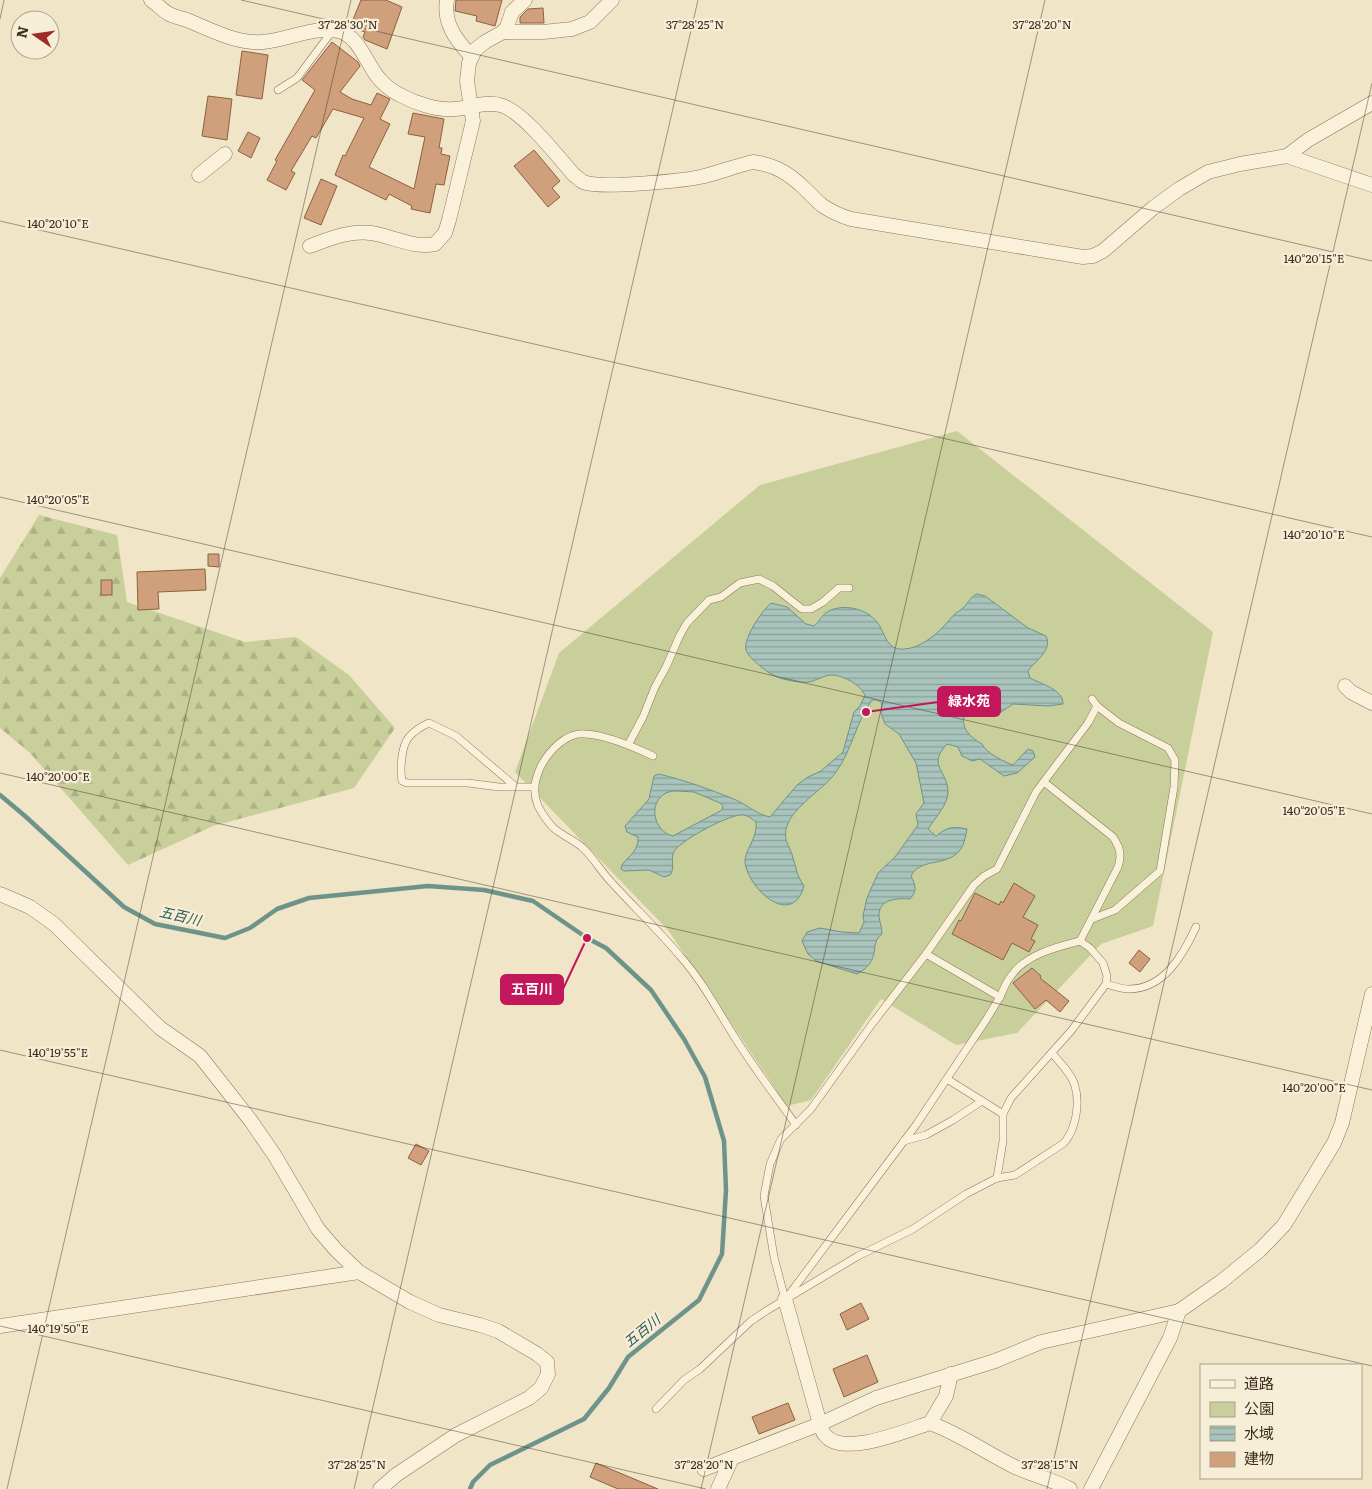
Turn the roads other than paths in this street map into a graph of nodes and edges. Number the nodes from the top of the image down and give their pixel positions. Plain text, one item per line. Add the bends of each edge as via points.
1 (151, 0) edge
2 (446, 0) edge
3 (525, 0) edge
4 (607, 2) edge
5 (333, 30) junction
6 (503, 32) junction
7 (471, 56) junction
8 (278, 90) dead end
9 (1372, 103) edge
10 (471, 106) junction
11 (225, 154) dead end
12 (1287, 156) junction
13 (199, 175) dead end
14 (1372, 185) edge
15 (310, 246) dead end
16 (849, 588) dead end
17 (1344, 686) dead end
18 (1092, 699) dead end
19 (1372, 703) edge
20 (1097, 706) junction
21 (628, 745) junction
22 (653, 756) dead end
23 (1044, 782) junction
24 (516, 787) junction
25 (534, 787) junction
26 (0, 894) edge
27 (1092, 919) junction
28 (1196, 926) dead end
29 (1080, 942) junction
30 (926, 954) junction
31 (1106, 984) junction
32 (1372, 994) edge
33 (1000, 997) junction
34 (1052, 1054) junction
35 (947, 1079) junction
36 (982, 1100) junction
37 (1004, 1114) junction
38 (796, 1125) junction
39 (904, 1141) junction
40 (997, 1178) junction
41 (359, 1272) junction
42 (785, 1299) junction
43 (1179, 1312) junction
44 (0, 1326) edge
45 (951, 1374) junction
46 (656, 1409) dead end
47 (930, 1423) junction
48 (820, 1424) junction
49 (732, 1458) junction
50 (704, 1469) dead end
51 (380, 1489) edge
52 (718, 1489) edge
53 (1070, 1489) edge
54 (1091, 1489) edge

1 - 5 street via 168,14 250,41 264,42 318,30
2 - 7 street via 449,25
3 - 6 street via 512,12
4 - 6 street via 590,22 572,29
5 - 8 lane via 297,78
5 - 10 street via 347,34 377,77 399,95 442,108
6 - 7 street via 484,42
7 - 10 street via 467,81
9 - 12 street
10 - 12 street via 500,104 516,113 574,174 592,184 699,177 753,162 761,163 784,170 822,205 851,219 1083,257 1103,251 1159,204 1208,172
10 - 15 street via 473,121 449,220 445,233 436,244 424,245 360,233
11 - 13 street
12 - 14 street
16 - 21 lane via 839,588 811,609 802,609 759,579 740,583 721,597 709,600 680,635
17 - 19 street
18 - 20 lane
20 - 23 lane
20 - 27 lane via 1120,723 1168,748 1175,760 1160,871 1115,910
21 - 22 lane
21 - 25 lane via 584,733 573,736 550,751
23 - 27 lane via 1113,837 1120,848 1122,856 1118,868
23 - 30 lane via 996,869 974,886
24 - 24 lane via 402,781 400,769 407,738 429,723 456,736
24 - 25 lane
25 - 38 lane via 536,799 547,820 558,832 584,848 612,884 682,958
26 - 41 street via 30,907 54,924 160,1028 200,1056 251,1121 318,1229
27 - 29 lane
28 - 31 lane via 1180,957 1164,976 1142,987 1129,989
29 - 31 lane via 1103,963
29 - 33 lane via 1034,956 1011,975
30 - 33 lane
30 - 38 lane via 811,1110
31 - 34 lane
32 - 43 street via 1340,1132 1302,1197 1284,1226 1260,1250
33 - 35 lane
34 - 37 lane via 1011,1098
34 - 40 lane via 1075,1084 1075,1122 1068,1137 1056,1148 1015,1175
35 - 36 lane
35 - 39 lane
36 - 37 lane
36 - 39 lane via 926,1135
37 - 40 lane
38 - 42 lane via 782,1140 770,1164 764,1196
39 - 42 lane
40 - 42 lane
41 - 44 street
41 - 51 street via 438,1315 498,1331 547,1362 548,1374 541,1388 529,1398 456,1435
42 - 46 lane via 751,1322
42 - 48 street
43 - 45 street via 1040,1342
43 - 54 street via 1170,1338
45 - 47 street via 946,1396
45 - 48 street via 876,1398
47 - 48 street via 867,1443 850,1445 829,1439
47 - 53 street via 961,1436 1014,1466
48 - 49 street
49 - 50 street
49 - 52 street

